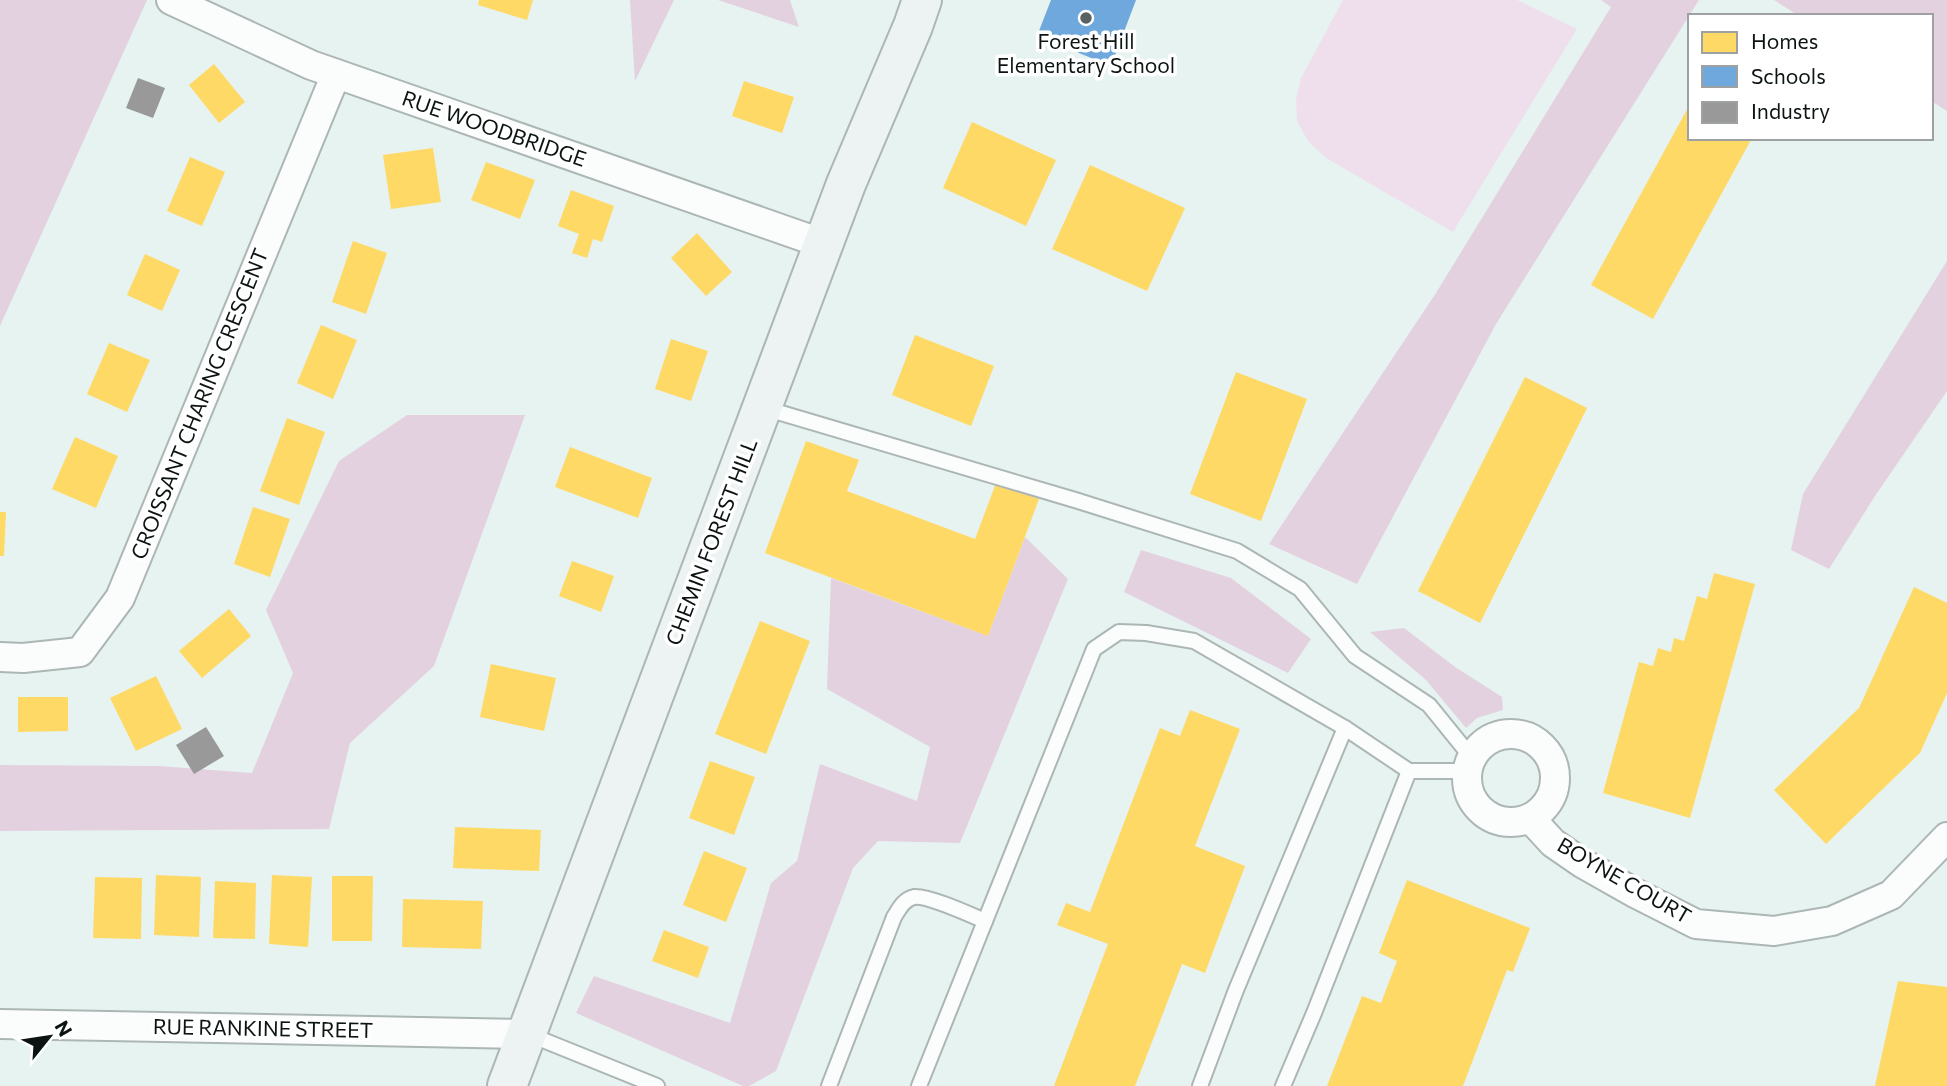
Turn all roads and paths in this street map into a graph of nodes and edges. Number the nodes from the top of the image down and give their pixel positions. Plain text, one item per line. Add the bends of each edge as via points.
1 (171, 0) edge
2 (922, 0) edge
3 (336, 74) junction
4 (824, 244) junction
5 (762, 408) junction
6 (0, 657) edge
7 (1345, 728) junction
8 (1470, 764) junction
9 (1409, 771) junction
10 (1530, 818) junction
11 (1947, 837) edge
12 (985, 921) junction
13 (0, 1024) edge
14 (527, 1034) junction
15 (508, 1086) edge
16 (657, 1086) edge
17 (829, 1086) edge
18 (919, 1086) edge
19 (1200, 1086) edge
20 (1283, 1086) edge

1 - 3 street, RUE WOODBRIDGE
2 - 4 street, CHEMIN FOREST HILL
3 - 4 street, RUE WOODBRIDGE
3 - 6 street, CROISSANT CHARING CRESCENT via 120,598 80,652
4 - 5 street, CHEMIN FOREST HILL
5 - 8 lane via 1237,551 1300,589 1355,656 1429,705
5 - 14 street, CHEMIN FOREST HILL
7 - 9 lane
7 - 12 lane via 1194,641 1119,632 1094,649
7 - 19 lane
8 - 9 lane
8 - 10 street via 1468,784 1482,811 1510,822
8 - 10 street via 1480,747 1503,734 1517,734 1542,745 1551,757 1555,787 1549,802
9 - 20 lane
10 - 11 street, BOYNE COURT via 1553,843 1582,863 1696,924 1774,931 1832,921 1891,895
12 - 17 lane via 927,898 914,897 903,904
12 - 18 lane
13 - 14 street, RUE RANKINE STREET
14 - 15 street, CHEMIN FOREST HILL
14 - 16 lane

